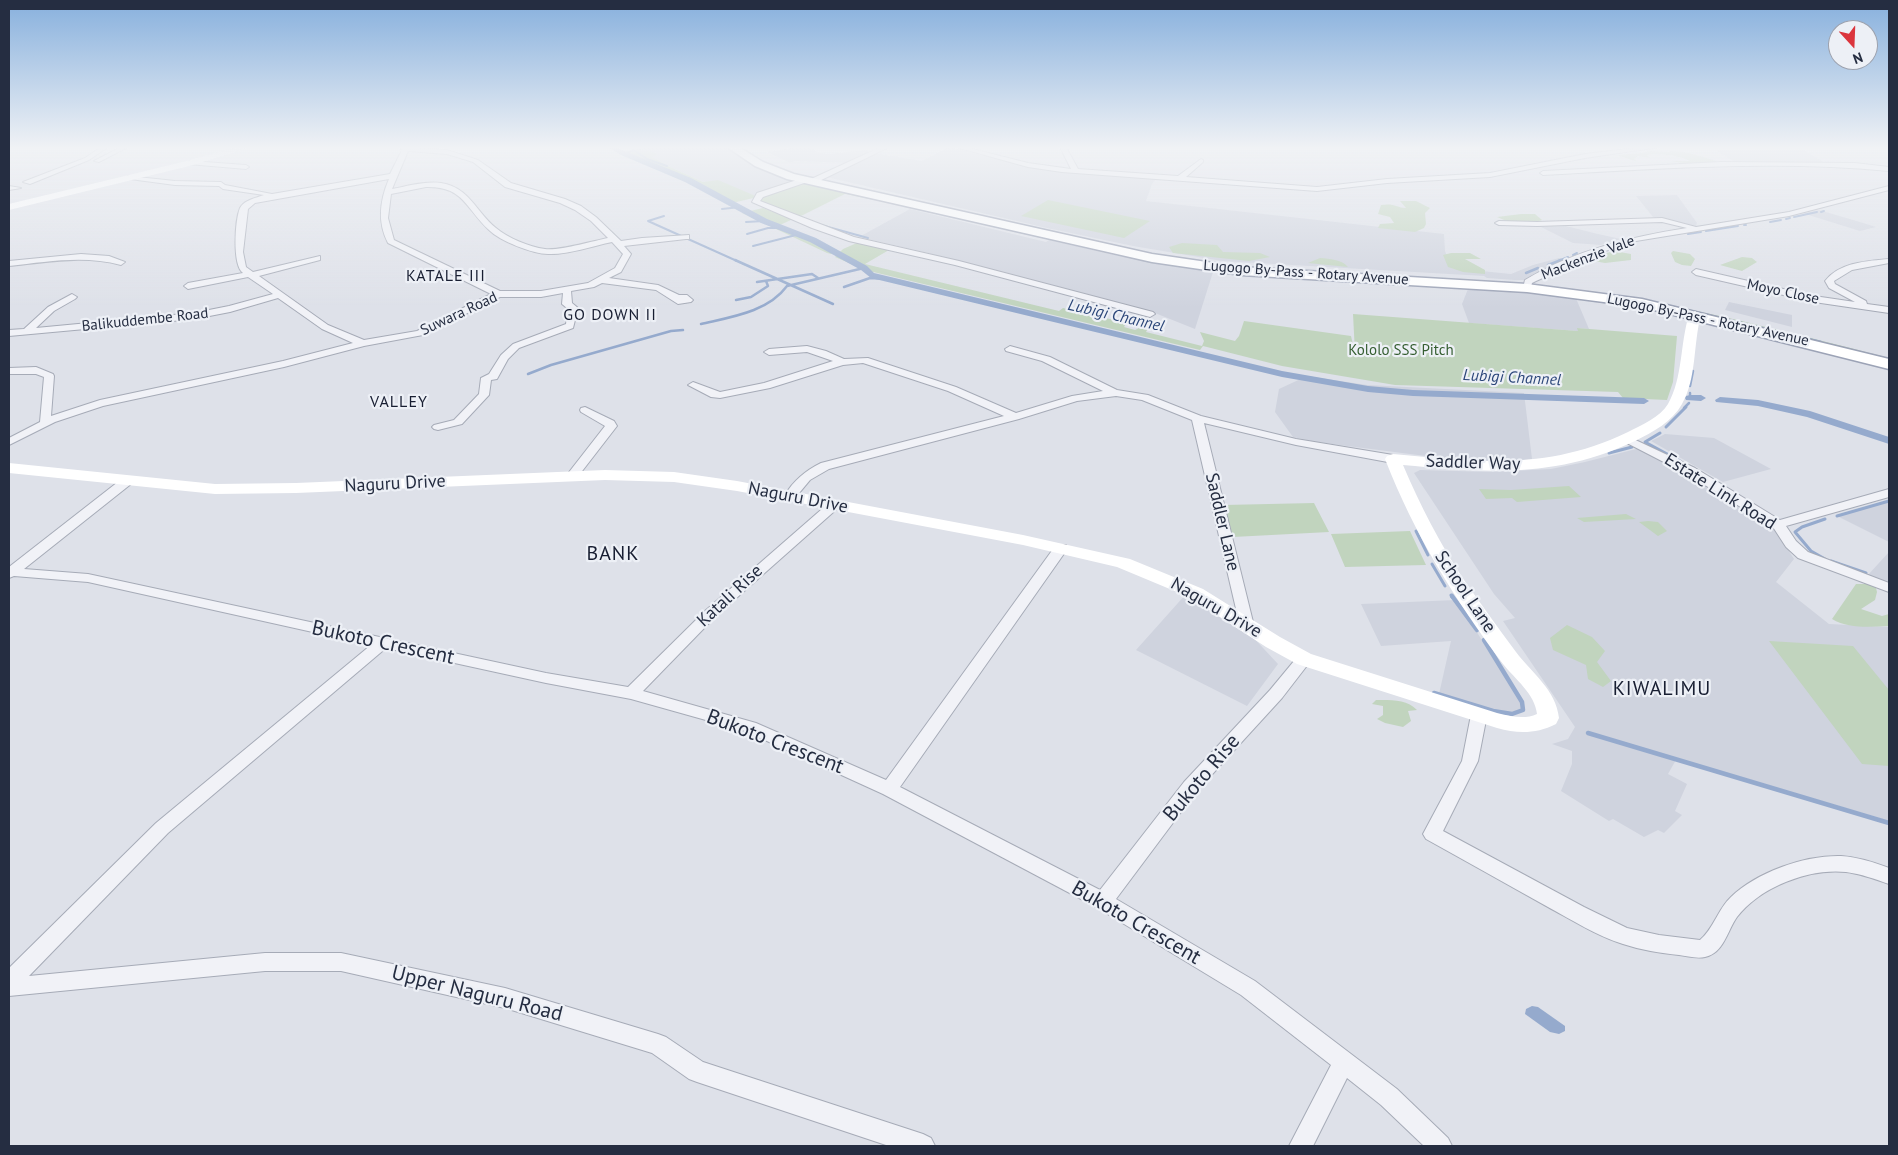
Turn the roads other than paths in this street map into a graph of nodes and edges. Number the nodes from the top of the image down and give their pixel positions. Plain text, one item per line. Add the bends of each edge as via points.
1 (34, 201) edge
2 (256, 201) edge
3 (386, 201) edge
4 (468, 201) edge
5 (560, 201) edge
6 (756, 201) edge
7 (906, 201) edge
8 (1839, 201) edge
9 (9, 207) edge
10 (1500, 223) dead end
11 (1695, 229) junction
12 (686, 237) dead end
13 (617, 242) junction
14 (317, 258) dead end
15 (1889, 261) edge
16 (120, 262) dead end
17 (9, 264) edge
18 (1696, 272) dead end
19 (250, 275) junction
20 (602, 280) junction
21 (1528, 285) junction
22 (188, 286) dead end
23 (567, 290) junction
24 (498, 294) junction
25 (279, 295) junction
26 (72, 297) dead end
27 (678, 298) dead end
28 (1871, 307) junction
29 (1889, 310) edge
30 (1150, 314) dead end
31 (1694, 315) junction
32 (27, 332) junction
33 (9, 333) edge
34 (363, 343) junction
35 (1010, 349) dead end
36 (769, 352) dead end
37 (1889, 356) edge
38 (842, 362) junction
39 (1889, 364) edge
40 (9, 371) edge
41 (693, 385) dead end
42 (1116, 393) junction
43 (585, 410) dead end
44 (1015, 417) junction
45 (1197, 418) junction
46 (45, 423) junction
47 (438, 427) dead end
48 (1627, 438) junction
49 (9, 442) edge
50 (1393, 459) junction
51 (9, 468) edge
52 (572, 476) junction
53 (127, 482) junction
54 (1889, 493) edge
55 (790, 495) junction
56 (834, 505) junction
57 (1778, 524) junction
58 (1061, 548) junction
59 (10, 573) edge
60 (1889, 588) edge
61 (1247, 626) junction
62 (383, 643) junction
63 (1304, 659) junction
64 (1511, 660) joint
65 (631, 693) junction
66 (1479, 715) junction
67 (1544, 720) joint
68 (889, 788) junction
69 (1889, 876) edge
70 (1103, 902) junction
71 (9, 982) edge
72 (9, 987) edge
73 (1344, 1062) junction
74 (923, 1146) edge
75 (1301, 1146) edge
76 (1440, 1146) edge

1 - 9 street
2 - 19 street via 244,208 240,261
3 - 24 street via 384,226 391,241
4 - 13 street via 494,231 540,252
5 - 13 street via 584,211
6 - 30 street via 852,238
7 - 21 main road, Lugogo By-Pass - Rotary Avenue via 1132,248 1232,264
8 - 11 street, Mackenzie Vale via 1789,214
10 - 11 street via 1662,220
11 - 21 street, Mackenzie Vale via 1620,243 1582,257
12 - 13 street
13 - 20 street, Suwara Road via 626,257 618,270
14 - 19 street
15 - 28 street, Moyo Close via 1857,266 1829,281 1832,286
16 - 17 street via 75,257
18 - 28 street, Moyo Close via 1814,299
19 - 22 street
19 - 25 street
20 - 23 street, Suwara Road
20 - 27 street via 658,288
21 - 31 main road, Lugogo By-Pass - Rotary Avenue via 1642,303
21 - 37 main road, Lugogo By-Pass - Rotary Avenue via 1574,287 1652,299
23 - 24 street, Suwara Road via 528,295
23 - 47 street via 567,304 574,312 570,326 509,351 492,377 486,378 481,400 458,422
24 - 34 street, Suwara Road via 420,333
25 - 32 street, Balikuddembe Road via 194,316
25 - 34 street via 325,327
26 - 32 street via 54,307
28 - 29 street, Moyo Close
31 - 39 main road, Lugogo By-Pass - Rotary Avenue
31 - 48 street, Saddler Way via 1676,403 1656,422
32 - 33 street, Balikuddembe Road
34 - 46 street, Suwara Road via 284,364 100,404
35 - 42 street via 1046,359
36 - 38 street via 808,348 823,351
38 - 41 street via 766,386 720,395
38 - 44 street via 864,360 900,370
40 - 46 street via 40,371 49,376
42 - 44 street via 1076,398
42 - 45 street via 1152,400
43 - 52 street via 611,426
44 - 55 street via 825,466 803,479
45 - 50 street, Saddler Way via 1296,442
45 - 61 street, Saddler Lane
46 - 49 street, Suwara Road
48 - 50 street, Saddler Way via 1580,454 1516,466
48 - 57 street, Estate Link Road via 1691,471
50 - 64 street, School Lane via 1429,538
51 - 53 street, Naguru Drive
52 - 53 street, Naguru Drive via 256,489
52 - 55 street, Naguru Drive via 674,478
53 - 59 street
54 - 57 street
55 - 56 street, Naguru Drive
56 - 58 street, Naguru Drive
56 - 65 street, Katali Rise via 724,601
57 - 60 street, Estate Link Road via 1803,555
58 - 61 street, Naguru Drive via 1123,563 1161,578 1196,593
58 - 68 street
59 - 62 street, Bukoto Crescent via 88,578
61 - 63 street, Naguru Drive
62 - 65 street, Bukoto Crescent
62 - 71 street via 162,828
63 - 66 street, Naguru Drive
63 - 70 street, Bukoto Rise via 1190,787
64 - 67 street, School Lane via 1542,699 1548,710
65 - 68 street, Bukoto Crescent via 750,727
66 - 67 street, Naguru Drive via 1522,725
66 - 69 street via 1470,761 1432,834 1624,936 1703,949 1718,936 1730,912 1778,877 1832,864 1866,868
68 - 70 street, Bukoto Crescent
70 - 73 street, Bukoto Crescent via 1248,988
72 - 74 street, Upper Naguru Road via 265,962 341,962 506,998 658,1044 697,1071
73 - 75 street
73 - 76 street, Bukoto Crescent via 1389,1097

